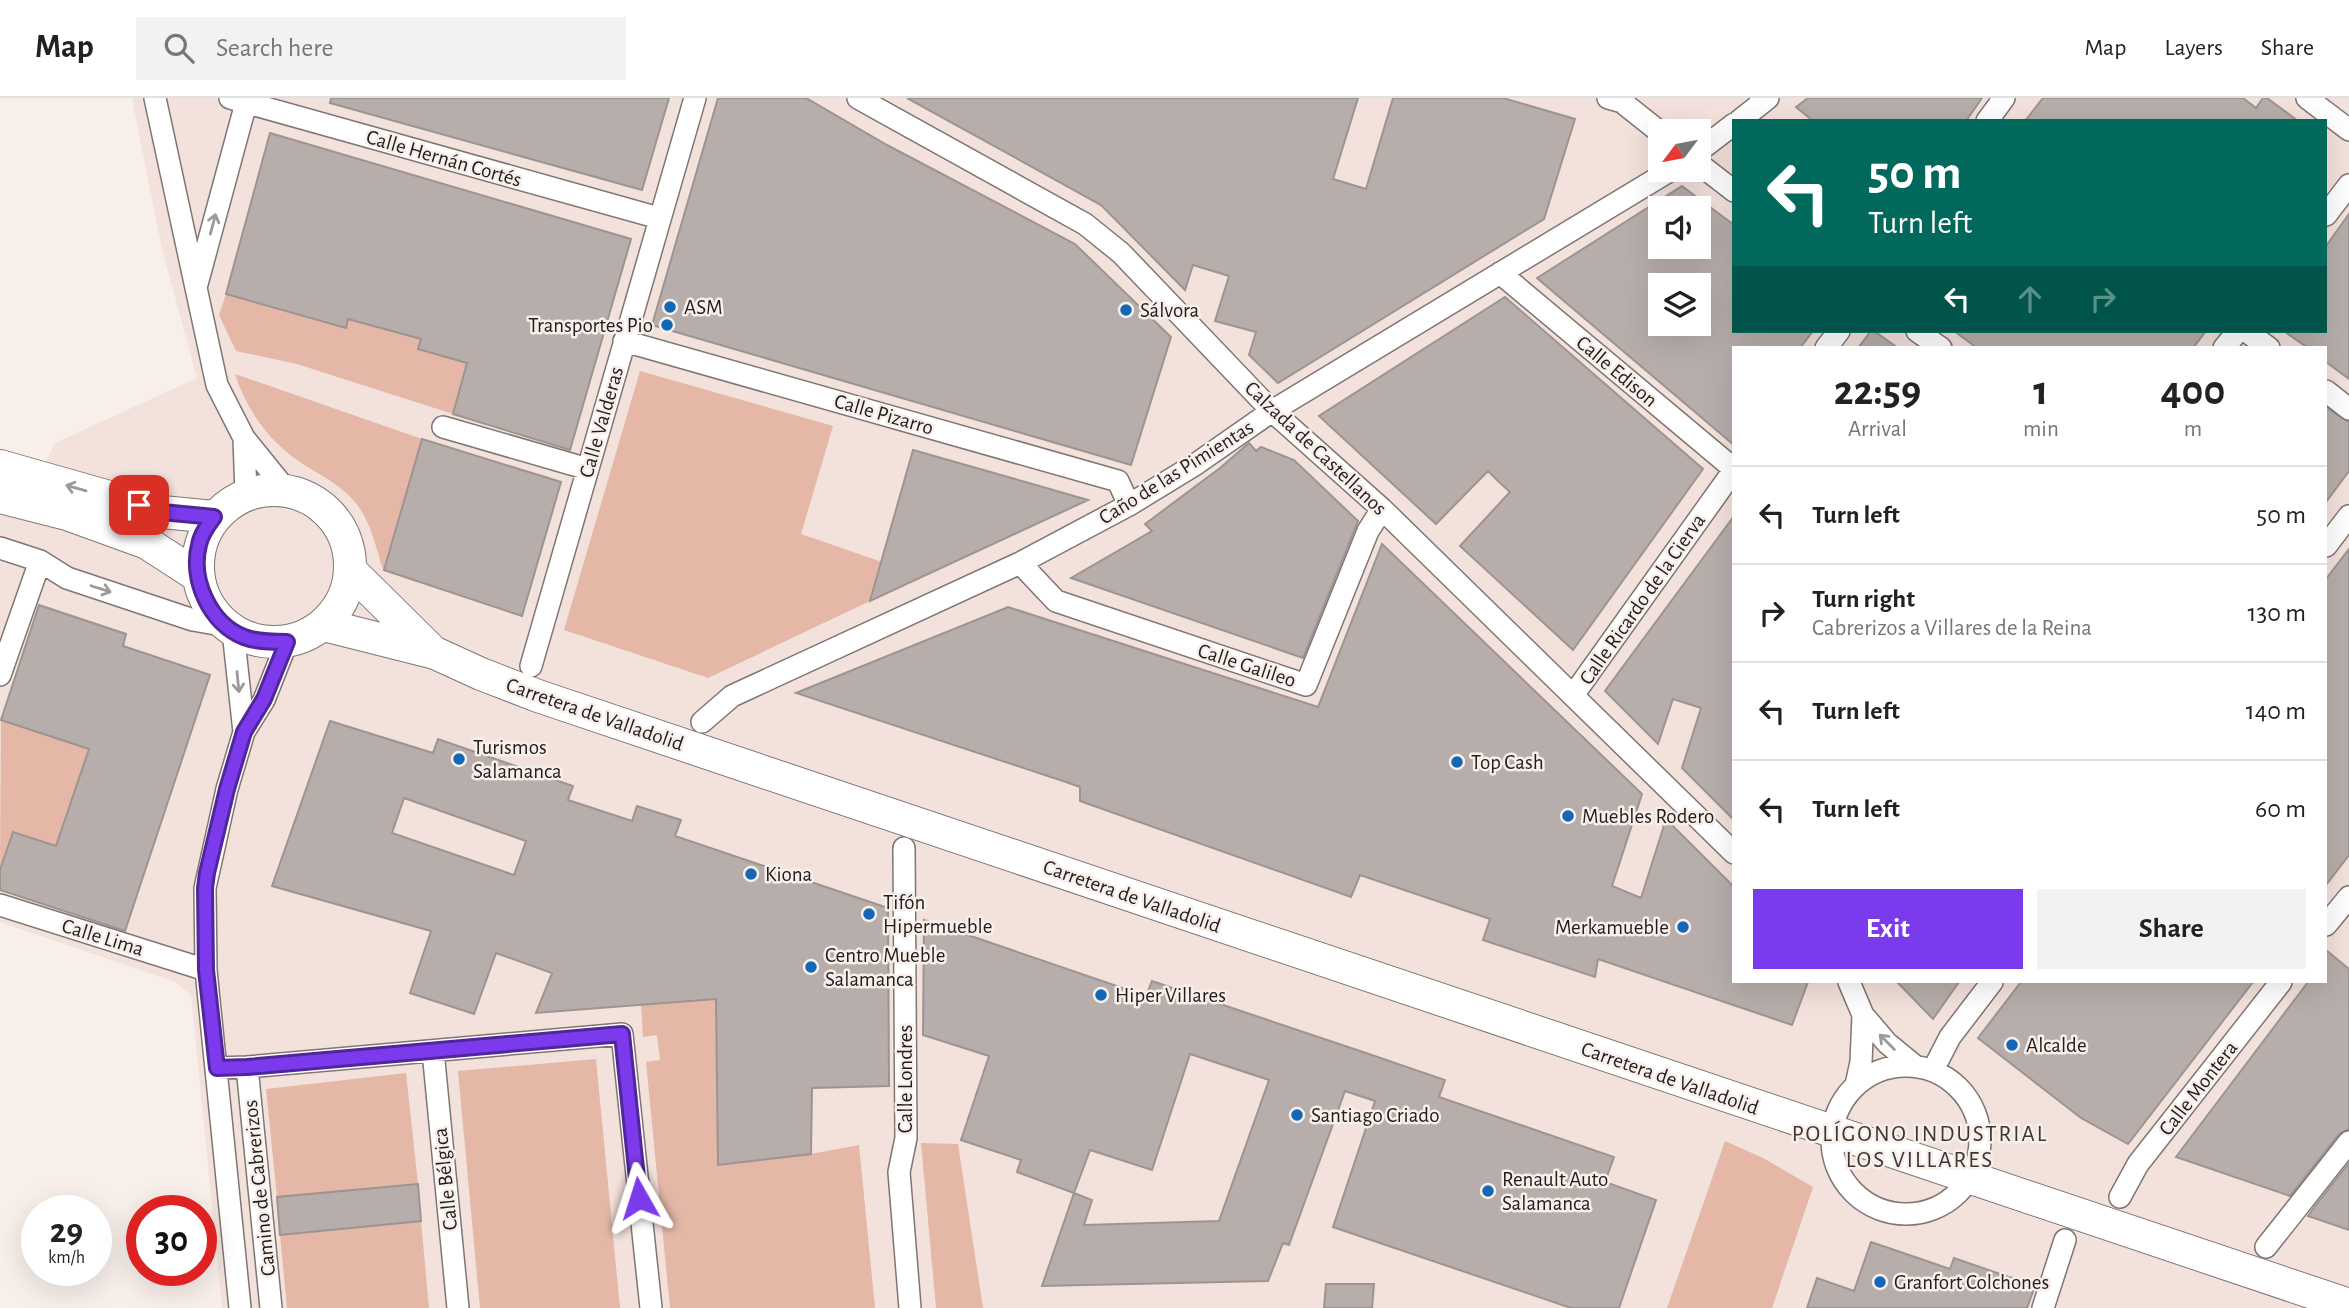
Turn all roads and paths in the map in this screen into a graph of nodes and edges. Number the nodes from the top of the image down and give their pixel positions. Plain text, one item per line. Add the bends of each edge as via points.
1 (155, 98) edge
2 (695, 98) edge
3 (858, 98) edge
4 (1608, 98) edge
5 (1768, 98) edge
6 (2004, 98) edge
7 (2307, 98) edge
8 (238, 100) edge
9 (1742, 119) edge
10 (1988, 119) edge
11 (1648, 123) edge
12 (1732, 126) edge
13 (2349, 130) edge
14 (1712, 141) edge
15 (1712, 174) edge
16 (1651, 182) edge
17 (2349, 184) edge
18 (1732, 189) edge
19 (2327, 214) edge
20 (659, 218) junction
21 (1500, 273) junction
22 (195, 289) junction
23 (1920, 333) edge
24 (2249, 333) edge
25 (624, 341) junction
26 (1938, 346) edge
27 (2266, 346) edge
28 (2327, 392) edge
29 (2349, 409) edge
30 (1272, 411) junction
31 (443, 428) dead end
32 (244, 438) junction
33 (0, 466) edge
34 (1732, 467) edge
35 (588, 468) junction
36 (1732, 472) edge
37 (287, 491) junction
38 (246, 495) junction
39 (0, 497) edge
40 (1129, 505) junction
41 (1382, 509) junction
42 (2349, 516) edge
43 (214, 517) junction
44 (2327, 545) edge
45 (0, 548) edge
46 (40, 561) junction
47 (1020, 563) junction
48 (351, 571) junction
49 (198, 576) junction
50 (324, 625) junction
51 (230, 629) junction
52 (287, 642) junction
53 (435, 653) junction
54 (531, 666) dead end
55 (0, 675) edge
56 (1574, 694) junction
57 (702, 722) dead end
58 (244, 732) junction
59 (904, 848) dead end
60 (1732, 851) edge
61 (2349, 897) edge
62 (0, 905) edge
63 (2327, 924) edge
64 (206, 970) junction
65 (1849, 983) edge
66 (1991, 983) edge
67 (2280, 983) edge
68 (1863, 1015) junction
69 (433, 1051) junction
70 (247, 1067) junction
71 (217, 1068) junction
72 (1924, 1068) junction
73 (1856, 1085) junction
74 (1832, 1133) junction
75 (2349, 1142) edge
76 (1971, 1177) junction
77 (2120, 1197) dead end
78 (2065, 1241) dead end
79 (2266, 1247) dead end
80 (2349, 1305) edge
81 (240, 1308) edge
82 (271, 1308) edge
83 (458, 1308) edge
84 (651, 1308) edge
85 (910, 1308) edge
86 (2043, 1308) edge

1 - 22 street
2 - 20 street, Calle Valderas
3 - 30 street, Calzada de Castellanos via 1085,224 1121,253
4 - 11 street via 1622,102
5 - 9 street
6 - 10 street
7 - 13 street
8 - 20 street, Calle Hernán Cortés
22 -> 8 street
12 - 14 street
15 - 18 street
16 - 21 street, Caño de las Pimientas
17 - 19 street
20 - 25 street, Calle Valderas
21 - 30 street, Caño de las Pimientas
21 - 34 street, Calle Edison
22 - 32 street via 217,385
23 - 26 street
24 - 27 street
25 - 35 street, Calle Valderas
25 - 40 street, Calle Pizarro via 1118,481
28 - 29 street
30 - 40 street, Caño de las Pimientas
30 - 41 street, Calzada de Castellanos
31 - 35 street
32 - 37 street
32 - 38 street
43 -> 33 highway via 162,512
35 - 54 street, Calle Valderas
36 - 56 street, Calle Ricardo de la Cierva
37 - 38 highway
37 - 48 highway via 326,511 344,538
38 - 43 highway
39 - 49 highway via 67,514 147,543
40 - 47 street, Caño de las Pimientas
41 - 47 street, Calle Galileo via 1368,531 1306,685 1056,601
41 - 56 street, Calzada de Castellanos
42 - 44 street
43 - 49 highway via 198,547
45 - 46 street
46 -> 51 street via 67,578
46 - 55 street
47 - 57 street, Caño de las Pimientas via 732,696
48 - 50 highway via 340,608
48 - 53 highway, Carretera de Valladolid
49 - 51 highway via 208,604
50 - 52 highway
50 - 53 highway, Carretera de Valladolid
51 - 52 highway via 258,640
51 -> 58 street
52 - 58 street via 264,699
53 - 74 highway, Carretera de Valladolid via 550,700
56 - 60 street, Calzada de Castellanos
58 - 64 street via 205,888
59 - 85 street, Calle Londres via 906,1138 899,1172
61 - 63 street
62 - 64 street, Calle Lima
64 - 71 street
65 - 68 street
66 - 72 street
67 - 77 street, Calle Montera via 2138,1164
72 -> 68 street via 1886,1043
68 - 73 street
69 - 70 street
69 - 83 street, Calle Bélgica
69 - 84 street via 622,1034
70 - 71 street
70 - 82 street, Camino de Cabrerizos
71 - 81 street
72 - 73 street via 1894,1067
72 - 76 street via 1955,1084 1970,1102 1980,1127 1980,1153
73 - 74 street via 1841,1105
74 - 76 highway, Carretera de Valladolid
74 - 76 street via 1834,1159 1845,1182 1861,1199 1882,1211 1904,1215 1927,1212 1945,1205
75 - 79 street
76 - 80 highway, Carretera de Valladolid
78 - 86 street

